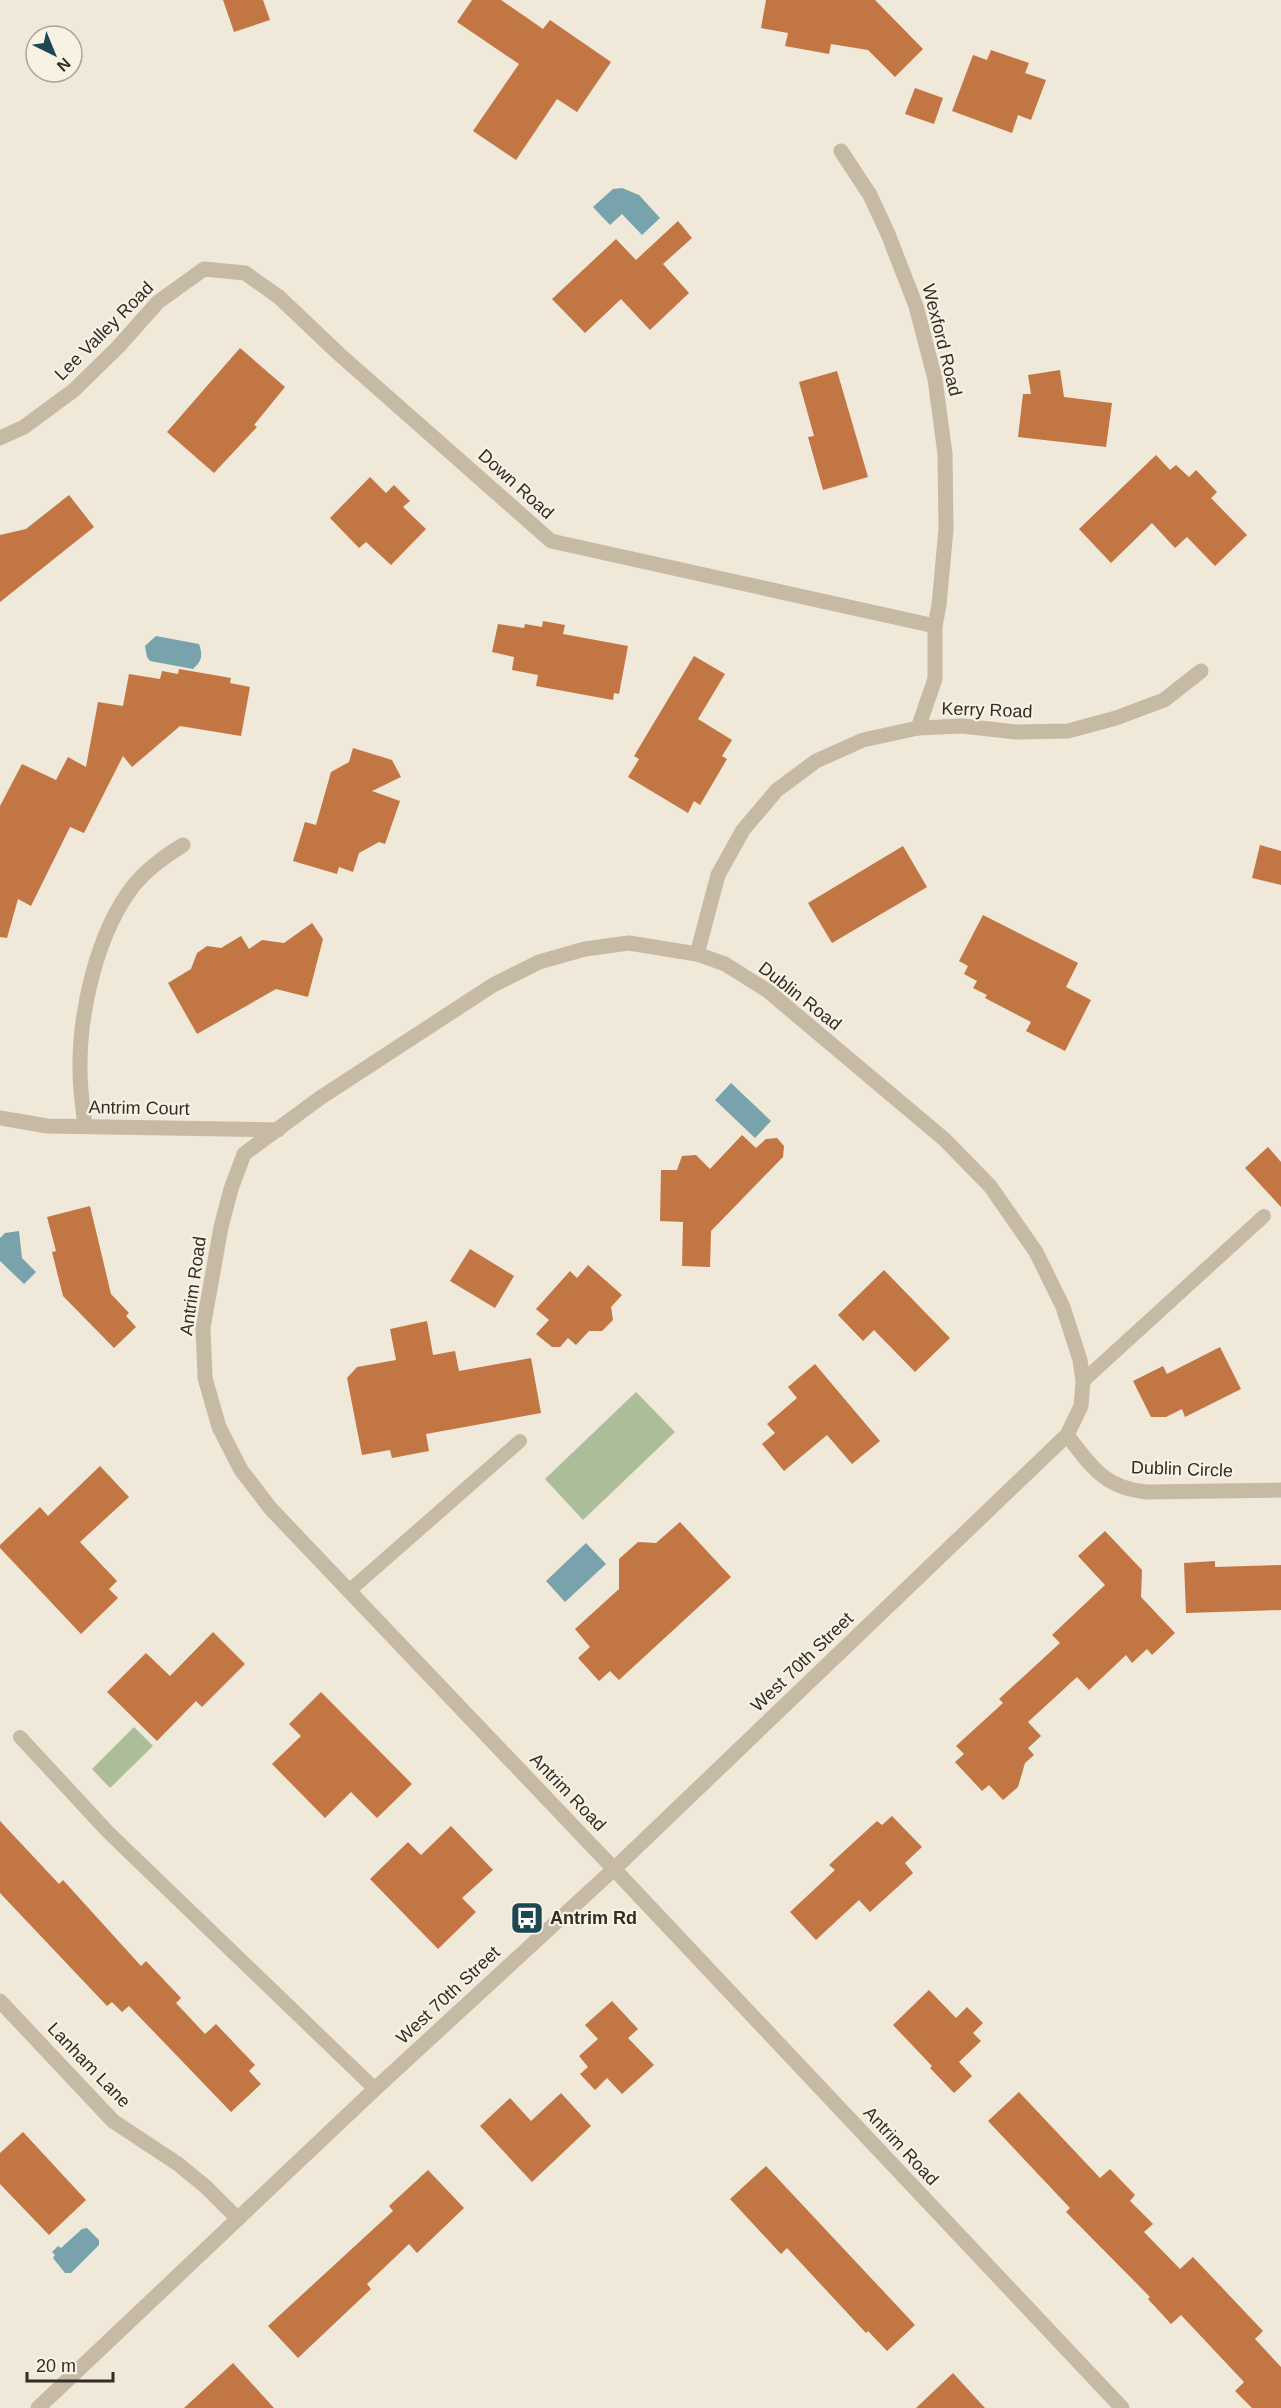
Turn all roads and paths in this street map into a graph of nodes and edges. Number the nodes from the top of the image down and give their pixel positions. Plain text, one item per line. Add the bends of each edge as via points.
1 (841, 151) dead end
2 (204, 269) joint
3 (0, 438) edge
4 (935, 626) junction
5 (1201, 671) dead end
6 (918, 728) junction
7 (183, 845) dead end
8 (697, 954) junction
9 (0, 1118) edge
10 (85, 1126) junction
11 (278, 1130) junction
12 (1264, 1216) dead end
13 (1083, 1381) junction
14 (1067, 1436) junction
15 (520, 1441) dead end
16 (1281, 1490) edge
17 (349, 1591) junction
18 (20, 1737) dead end
19 (614, 1869) junction
20 (0, 2001) edge
21 (375, 2089) junction
22 (238, 2219) junction
23 (38, 2408) edge
24 (1122, 2408) edge

1 - 4 street, Wexford Road via 870,195 888,234 916,306 935,379 945,454 946,529
2 - 3 street, Lee Valley Road via 158,302 74,390 24,427
2 - 4 street, Down Road via 245,273 279,297 551,541
4 - 6 street, Wexford Road via 935,680
5 - 6 street, Kerry Road via 1164,700 1068,731
6 - 8 street, Kerry Road via 863,740 816,761 777,790 743,830 718,874
7 - 10 street via 157,862 134,886 117,913 95,964 84,1016 80,1071
8 - 11 street, Dublin Road via 629,944 585,948 539,962 493,985 320,1098
8 - 13 street, Dublin Road via 725,964 768,991 944,1139 990,1186 1036,1252 1063,1307
9 - 10 street, Antrim Court via 47,1126
10 - 11 street, Antrim Court
11 - 17 street, Antrim Road via 244,1154 231,1189 203,1328 205,1378 219,1427 241,1470 271,1509
12 - 13 lane
13 - 14 street, Dublin Road via 1081,1407
14 - 16 street, Dublin Circle via 1094,1469 1128,1490
14 - 19 street, West 70th Street
15 - 17 lane
17 - 19 street, Antrim Road
18 - 21 lane via 108,1832
19 - 21 street, West 70th Street
19 - 24 street, Antrim Road
20 - 22 street, Lanham Lane via 113,2121 178,2164
21 - 22 street, West 70th Street
22 - 23 street, West 70th Street

